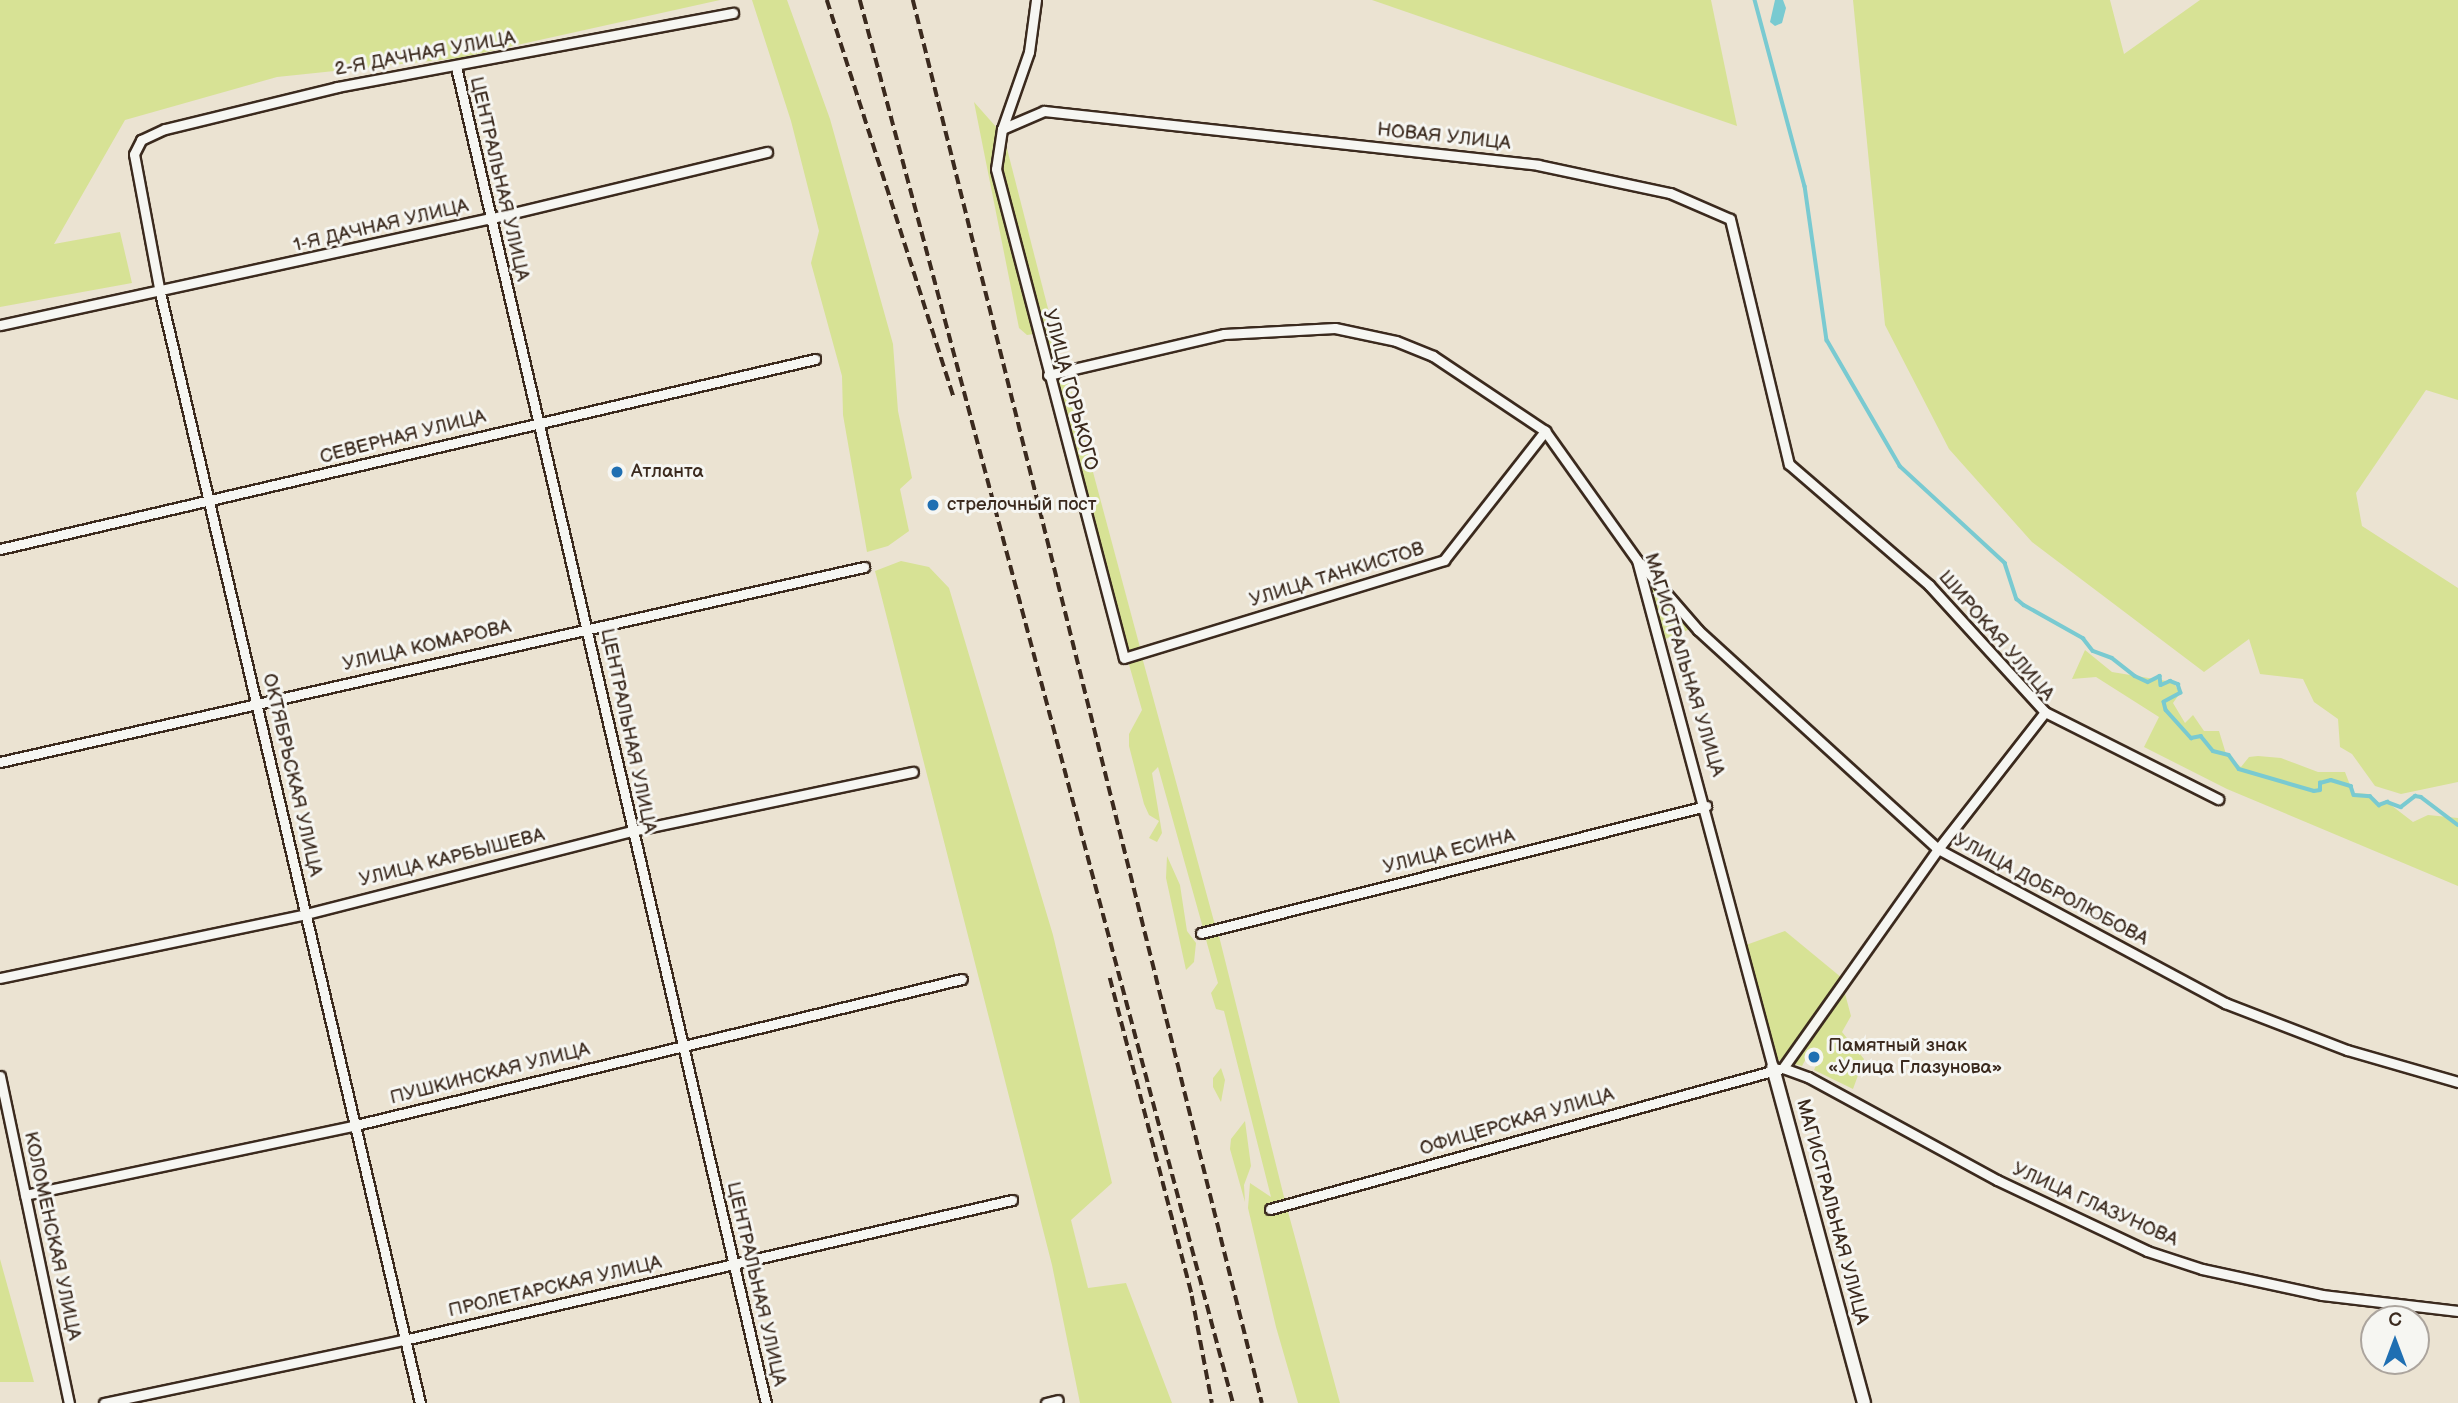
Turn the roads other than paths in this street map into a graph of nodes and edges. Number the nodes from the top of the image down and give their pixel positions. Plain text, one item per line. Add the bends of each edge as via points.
1 (1036, 0) edge
2 (733, 13) dead end
3 (456, 67) junction
4 (1002, 128) junction
5 (767, 152) dead end
6 (134, 154) joint
7 (488, 219) junction
8 (160, 293) junction
9 (0, 325) edge
10 (816, 359) dead end
11 (1765, 363) joint
12 (1048, 375) junction
13 (539, 422) junction
14 (1545, 431) junction
15 (211, 501) junction
16 (0, 549) edge
17 (1637, 559) junction
18 (864, 567) dead end
19 (587, 627) junction
20 (1124, 658) joint
21 (258, 703) junction
22 (2045, 712) junction
23 (0, 762) edge
24 (913, 772) dead end
25 (2218, 799) dead end
26 (1706, 806) junction
27 (632, 831) junction
28 (1938, 849) junction
29 (306, 914) junction
30 (1201, 933) dead end
31 (0, 978) edge
32 (962, 979) dead end
33 (684, 1043) junction
34 (1778, 1068) junction
35 (0, 1076) edge
36 (2458, 1082) edge
37 (356, 1125) junction
38 (25, 1195) junction
39 (1012, 1200) dead end
40 (1270, 1209) dead end
41 (732, 1263) junction
42 (2458, 1311) edge
43 (404, 1340) junction
44 (1058, 1400) dead end
45 (69, 1403) edge
46 (104, 1403) edge
47 (420, 1403) edge
48 (766, 1403) edge
49 (1046, 1403) edge
50 (1864, 1403) edge

1 - 4 street via 1029,52
2 - 3 street, 2-Я ДАЧНАЯ УЛИЦА
3 - 6 street, 2-Я ДАЧНАЯ УЛИЦА via 337,87 165,129 141,140
3 - 7 street, ЦЕНТРАЛЬНАЯ УЛИЦА
4 - 11 street, НОВАЯ УЛИЦА via 1044,111 1538,165 1670,193 1730,219
4 - 12 street, УЛИЦА ГОРЬКОГО via 996,169
5 - 7 street, 1-Я ДАЧНАЯ УЛИЦА
6 - 8 street, ОКТЯБРЬСКАЯ УЛИЦА
7 - 8 street, 1-Я ДАЧНАЯ УЛИЦА
7 - 13 street, ЦЕНТРАЛЬНАЯ УЛИЦА
8 - 9 street, 1-Я ДАЧНАЯ УЛИЦА
8 - 15 street, ОКТЯБРЬСКАЯ УЛИЦА
10 - 13 street, СЕВЕРНАЯ УЛИЦА
11 - 22 street, ШИРОКАЯ УЛИЦА via 1789,464 1929,585
12 - 14 street, МАГИСТРАЛЬНАЯ УЛИЦА via 1224,334 1335,328 1396,341 1433,356
12 - 20 street, УЛИЦА ГОРЬКОГО
13 - 15 street, СЕВЕРНАЯ УЛИЦА
13 - 19 street, ЦЕНТРАЛЬНАЯ УЛИЦА
14 - 17 street, МАГИСТРАЛЬНАЯ УЛИЦА
14 - 20 street, УЛИЦА ТАНКИСТОВ via 1444,560
15 - 16 street, СЕВЕРНАЯ УЛИЦА
15 - 21 street, ОКТЯБРЬСКАЯ УЛИЦА
17 - 26 street, МАГИСТРАЛЬНАЯ УЛИЦА
17 - 28 street, УЛИЦА ДОБРОЛЮБОВА via 1698,630
18 - 19 street, УЛИЦА КОМАРОВА
19 - 21 street, УЛИЦА КОМАРОВА
19 - 27 street, ЦЕНТРАЛЬНАЯ УЛИЦА
21 - 23 street, УЛИЦА КОМАРОВА
21 - 29 street, ОКТЯБРЬСКАЯ УЛИЦА
22 - 25 street
22 - 28 street, ШИРОКАЯ УЛИЦА
24 - 27 street, УЛИЦА КАРБЫШЕВА
26 - 30 street, УЛИЦА ЕСИНА
26 - 34 street, МАГИСТРАЛЬНАЯ УЛИЦА
27 - 29 street, УЛИЦА КАРБЫШЕВА
27 - 33 street, ЦЕНТРАЛЬНАЯ УЛИЦА
28 - 34 street, ШИРОКАЯ УЛИЦА
28 - 36 street, УЛИЦА ДОБРОЛЮБОВА via 2225,1003 2347,1050
29 - 31 street, УЛИЦА КАРБЫШЕВА
29 - 37 street, ОКТЯБРЬСКАЯ УЛИЦА
32 - 33 street, ПУШКИНСКАЯ УЛИЦА
33 - 37 street, ПУШКИНСКАЯ УЛИЦА
33 - 41 street, ЦЕНТРАЛЬНАЯ УЛИЦА
34 - 40 street, ОФИЦЕРСКАЯ УЛИЦА
34 - 42 street, УЛИЦА ГЛАЗУНОВА via 1808,1077 1997,1180 2147,1251 2202,1269 2322,1295
34 - 50 street, МАГИСТРАЛЬНАЯ УЛИЦА
35 - 38 street, КОЛОМЕНСКАЯ УЛИЦА
37 - 38 street, ПУШКИНСКАЯ УЛИЦА
37 - 43 street, ОКТЯБРЬСКАЯ УЛИЦА
38 - 45 street, КОЛОМЕНСКАЯ УЛИЦА
39 - 41 street, ПРОЛЕТАРСКАЯ УЛИЦА
41 - 43 street, ПРОЛЕТАРСКАЯ УЛИЦА
41 - 48 street, ЦЕНТРАЛЬНАЯ УЛИЦА
43 - 46 street, ПРОЛЕТАРСКАЯ УЛИЦА
43 - 47 street, ОКТЯБРЬСКАЯ УЛИЦА
44 - 49 street

